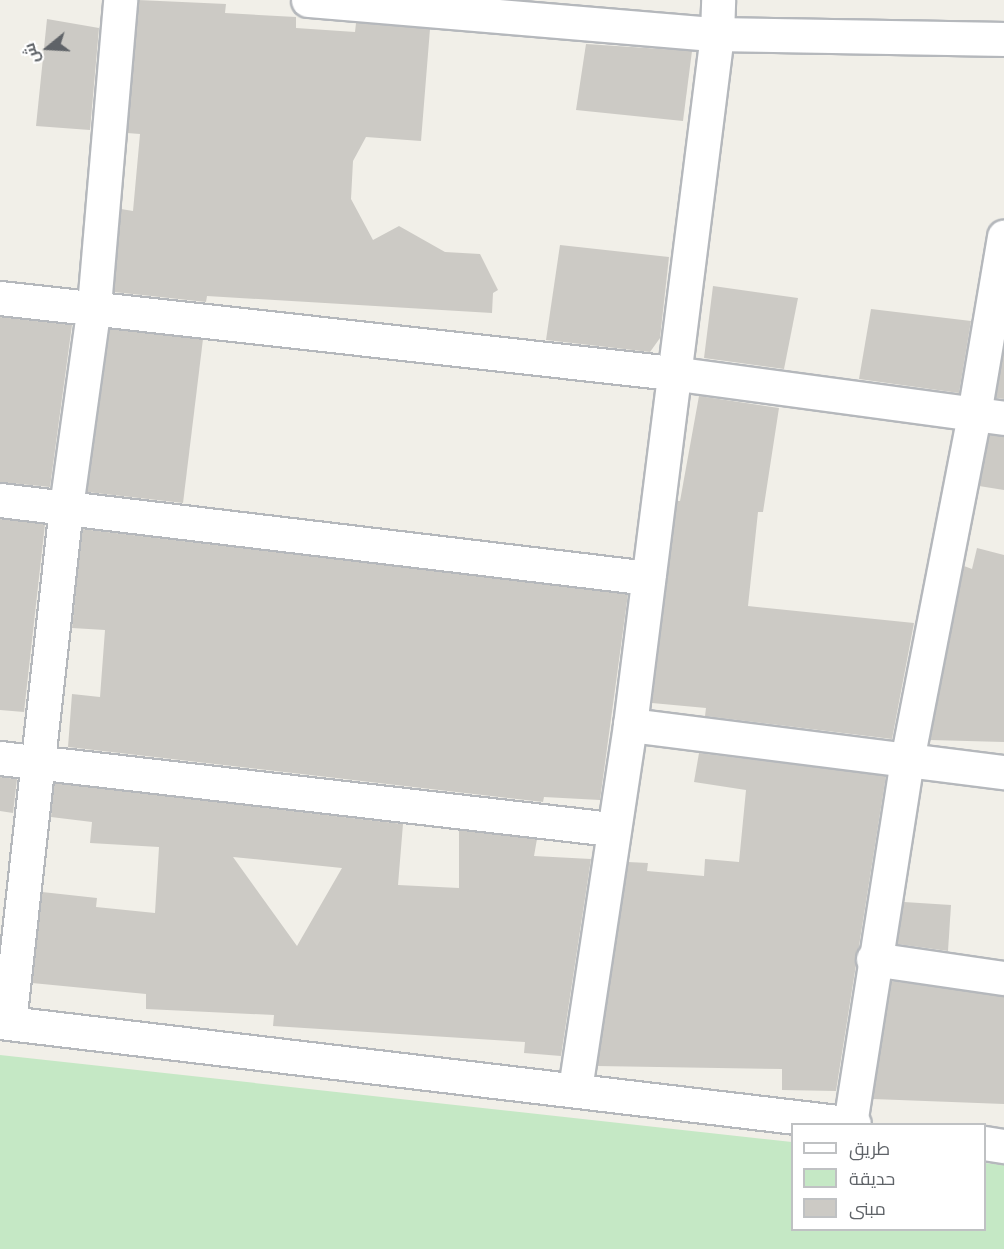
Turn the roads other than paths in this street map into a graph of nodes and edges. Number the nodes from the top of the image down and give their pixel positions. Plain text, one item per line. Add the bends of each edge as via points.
1 (120, 0) edge
2 (308, 0) edge
3 (718, 0) edge
4 (717, 34) junction
5 (1004, 39) edge
6 (1004, 237) edge
7 (0, 298) edge
8 (94, 306) junction
9 (672, 373) junction
10 (989, 416) edge
11 (0, 500) edge
12 (66, 507) junction
13 (648, 578) junction
14 (630, 725) junction
15 (0, 758) edge
16 (907, 760) junction
17 (38, 762) junction
18 (1004, 772) edge
19 (611, 829) junction
20 (873, 959) junction
21 (1004, 978) edge
22 (4, 1022) edge
23 (575, 1089) junction
24 (844, 1123) edge
25 (852, 1123) edge
26 (986, 1143) edge
27 (1004, 1146) edge

1 - 8 street
2 - 4 street
3 - 4 street
4 - 5 street
4 - 9 street
6 - 10 street
7 - 8 street
8 - 9 street
8 - 12 street
9 - 10 street
9 - 13 street
10 - 16 street
11 - 12 street
12 - 13 street
12 - 17 street
13 - 14 street
14 - 16 street
14 - 19 street
15 - 17 street
16 - 18 street
16 - 20 street
17 - 19 street
17 - 22 street
19 - 23 street
20 - 21 street
20 - 25 street
22 - 23 street
23 - 24 street
26 - 27 street

